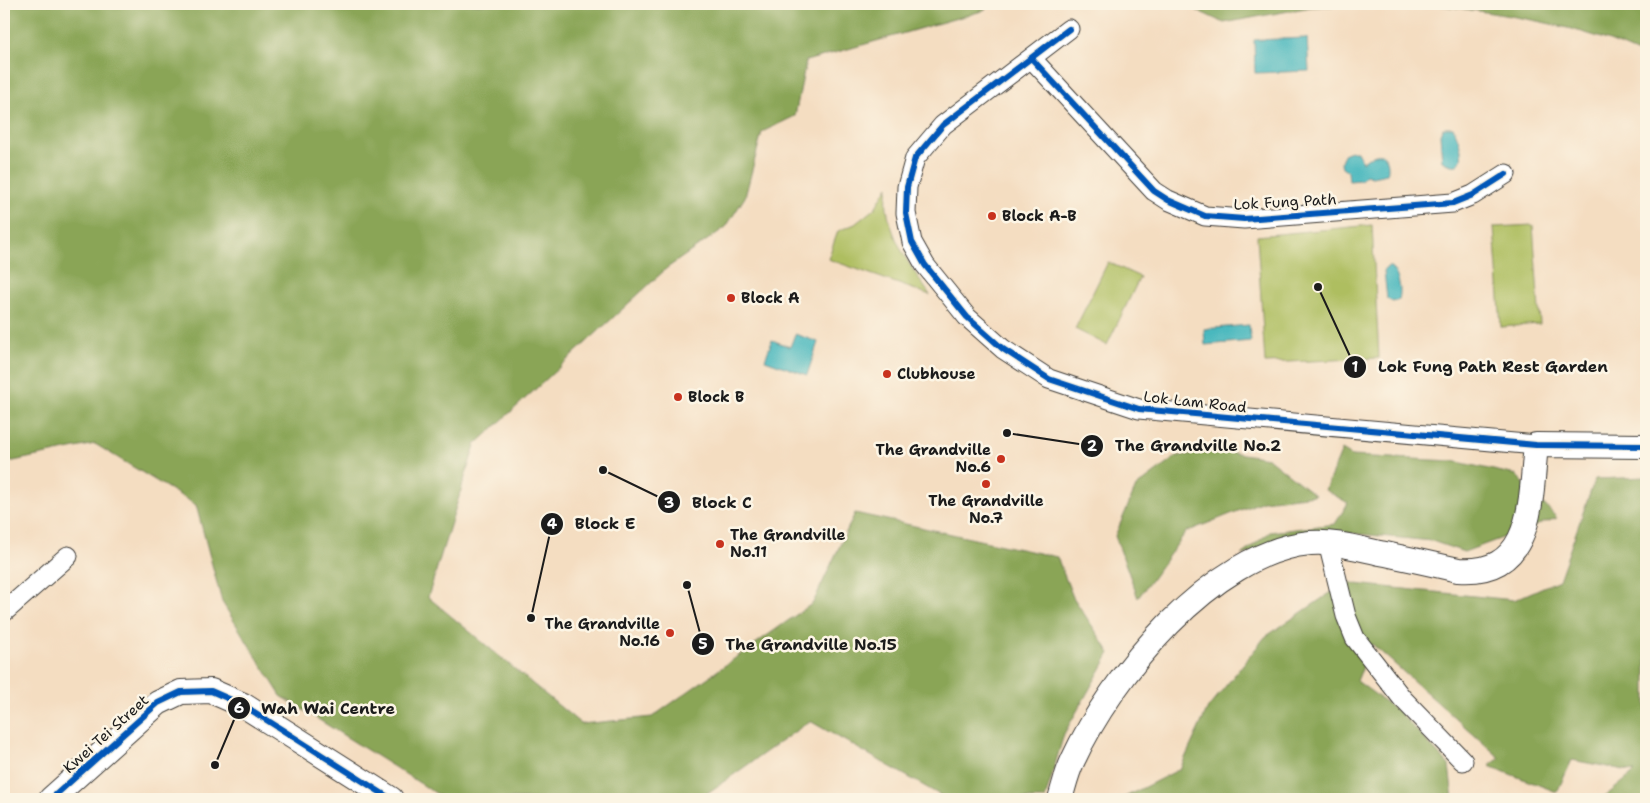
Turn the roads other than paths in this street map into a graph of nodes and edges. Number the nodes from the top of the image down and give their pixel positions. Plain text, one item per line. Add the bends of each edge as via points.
1 (1069, 29) dead end
2 (1032, 59) junction
3 (1506, 174) dead end
4 (1536, 445) junction
5 (1646, 446) edge
6 (1328, 543) junction
7 (68, 556) dead end
8 (4, 612) edge
9 (1463, 761) dead end
10 (51, 799) edge
11 (391, 799) edge
12 (1060, 799) edge

1 - 2 street, Lok Lam Road
2 - 3 street, Lok Fung Path via 1154,191 1205,216 1244,219 1453,203 1474,195
2 - 4 street, Lok Lam Road via 943,125 915,158 907,187 906,213 912,242 967,316 1002,349 1049,379 1139,409
4 - 5 street, Lok Lam Road
4 - 6 street via 1522,538 1509,556 1492,567 1458,570
6 - 9 street via 1346,616 1355,638 1402,698
6 - 12 street via 1296,545 1260,556 1231,573 1186,608 1144,651 1107,699 1072,762
7 - 8 street
10 - 11 street, Kwei Tei Street via 158,703 181,692 211,692 243,705

